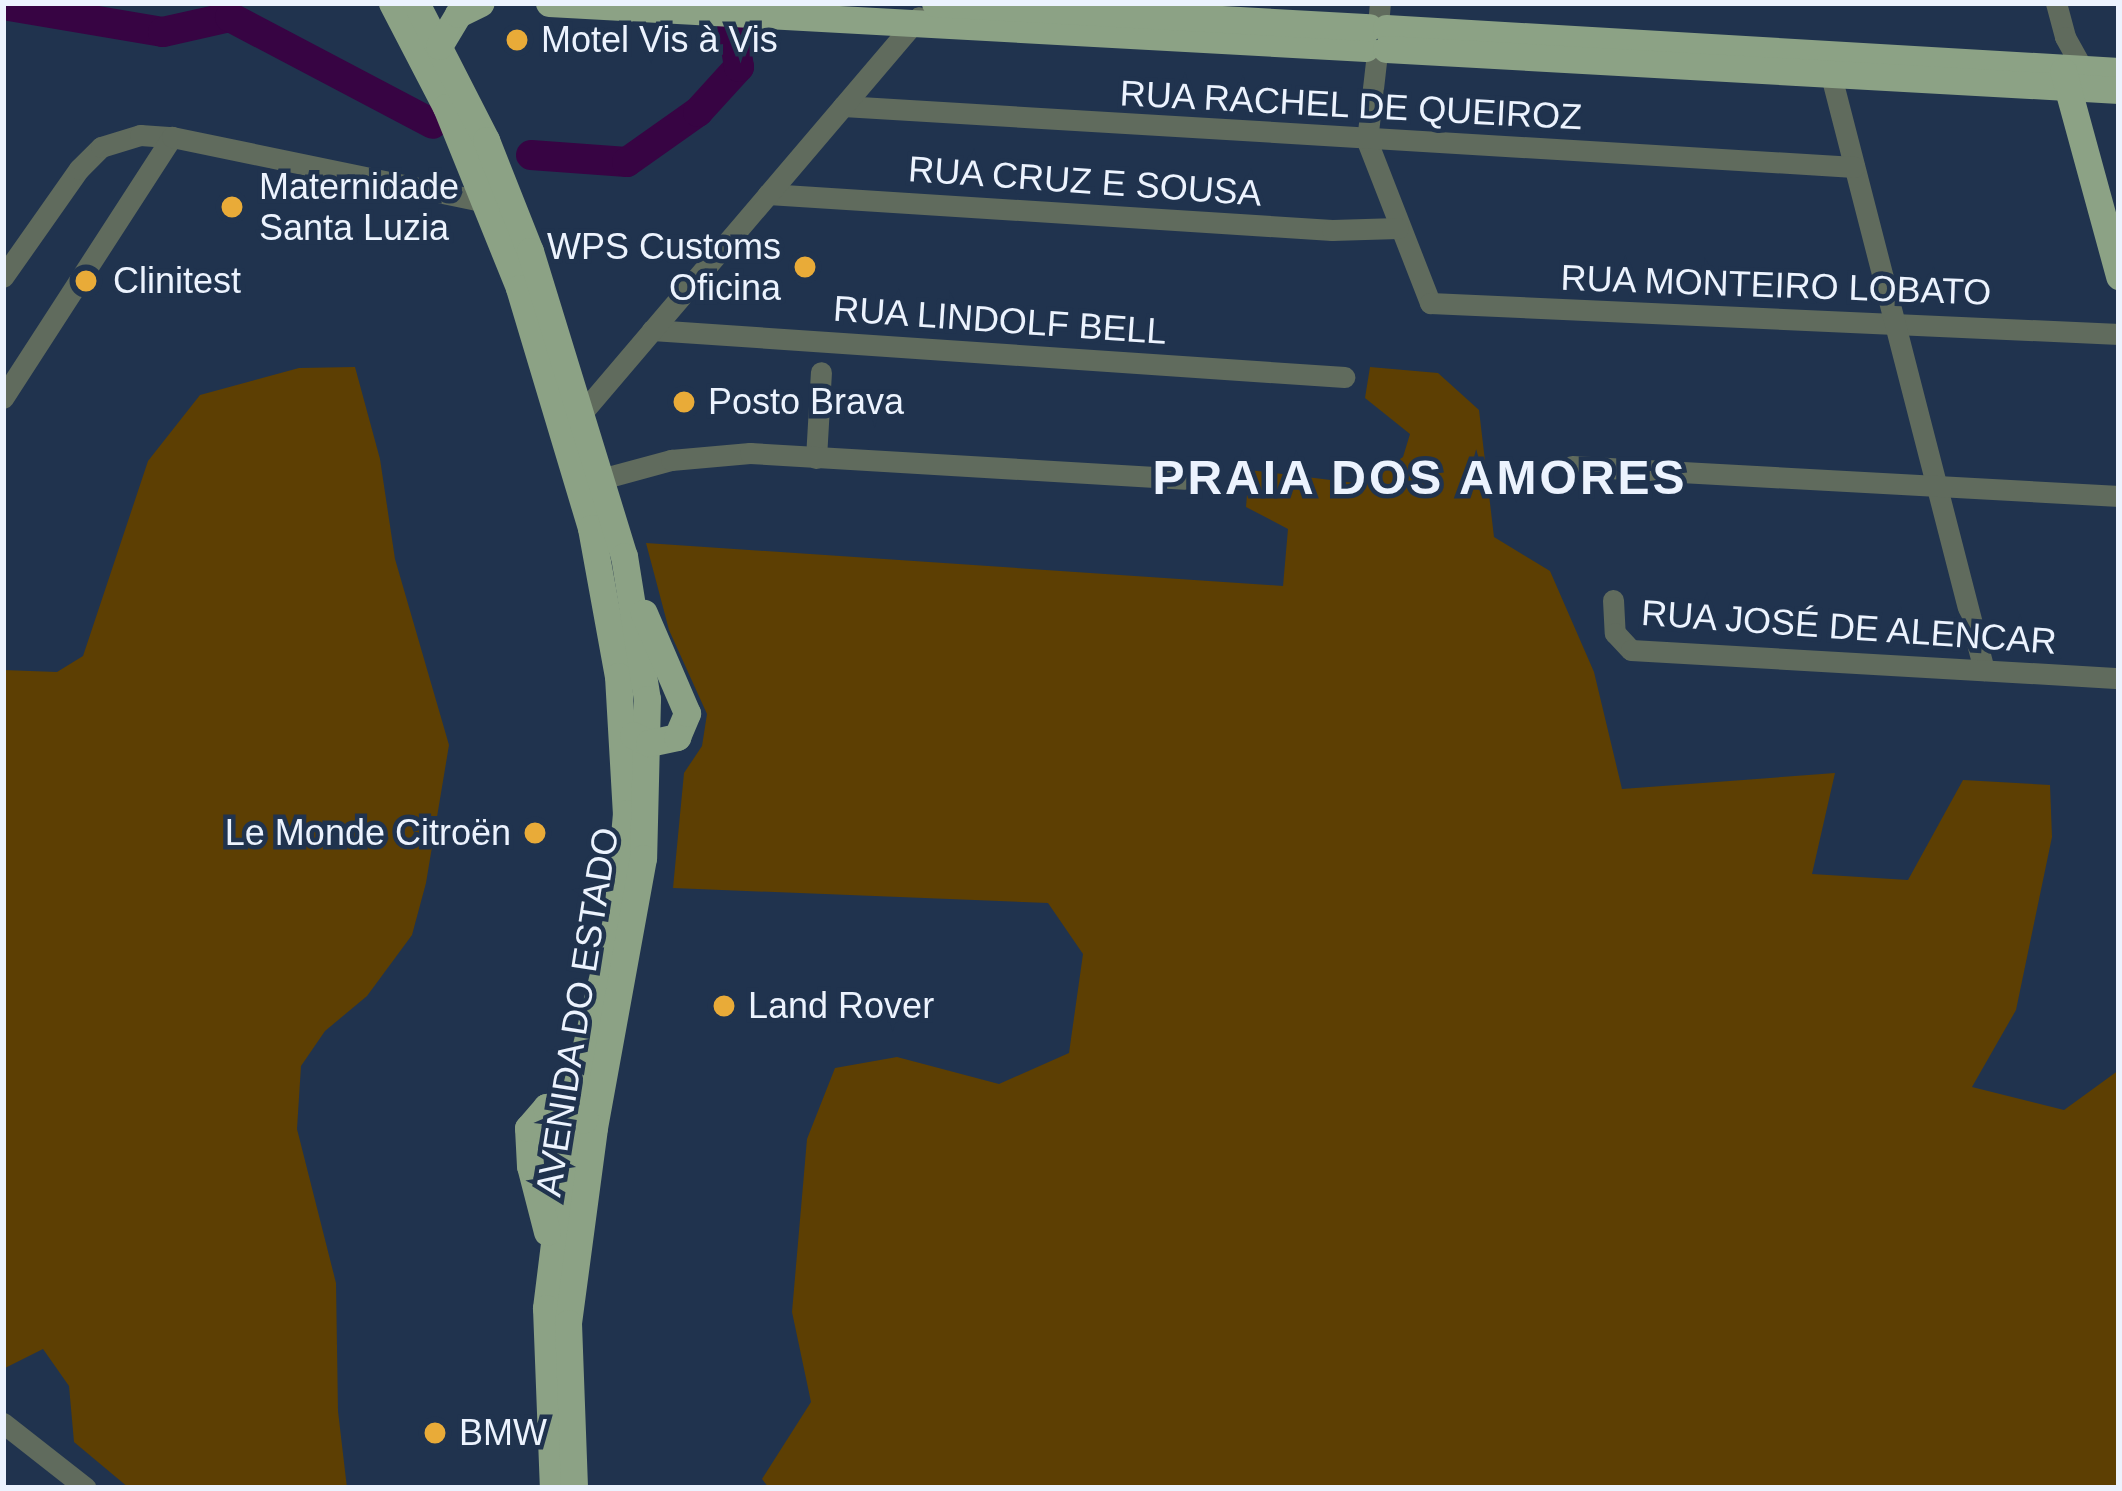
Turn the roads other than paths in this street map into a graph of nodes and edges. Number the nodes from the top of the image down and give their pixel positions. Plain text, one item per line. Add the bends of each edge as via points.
1 (392, 3) edge
2 (416, 3) edge
3 (481, 3) edge
4 (549, 3) edge
5 (2056, 3) edge
6 (640, 6) edge
7 (926, 10) edge
8 (994, 12) edge
9 (1378, 33) edge
10 (439, 46) junction
11 (1828, 64) junction
12 (2119, 71) edge
13 (2075, 78) junction
14 (2119, 90) edge
15 (843, 106) junction
16 (172, 137) junction
17 (474, 141) junction
18 (1366, 141) junction
19 (1854, 167) junction
20 (769, 194) junction
21 (488, 202) junction
22 (2119, 224) edge
23 (1398, 228) junction
24 (2119, 276) edge
25 (3, 277) edge
26 (1894, 321) junction
27 (652, 330) junction
28 (2119, 334) edge
29 (821, 372) dead end
30 (1344, 376) dead end
31 (3, 398) edge
32 (581, 414) junction
33 (816, 458) junction
34 (1572, 466) dead end
35 (1184, 478) dead end
36 (601, 479) junction
37 (1936, 486) junction
38 (2119, 496) edge
39 (631, 586) junction
40 (1613, 600) dead end
41 (1984, 670) junction
42 (2119, 678) edge
43 (636, 736) junction
44 (571, 1107) junction
45 (594, 1128) junction
46 (551, 1248) junction
47 (3, 1423) edge
48 (86, 1488) edge
49 (553, 1488) edge
50 (574, 1488) edge

1 - 17 main road
2 - 10 main road
3 - 10 main road via 458,14
4 - 6 main road
5 - 13 street
6 - 7 main road
7 - 8 main road
7 - 15 street
8 - 9 main road
9 - 11 main road
9 - 18 street
10 - 17 main road
11 - 13 main road
11 - 19 street
12 - 13 main road
13 - 14 main road
13 - 22 main road
13 - 24 main road
15 - 18 street, RUA RACHEL DE QUEIROZ
15 - 20 street
16 - 21 street
16 - 25 street via 123,137 101,147
16 - 31 street
17 - 21 main road, AVENIDA DO ESTADO
17 - 32 main road, AVENIDA DO ESTADO via 530,251
18 - 19 street, RUA RACHEL DE QUEIROZ
18 - 23 street
19 - 26 street
20 - 23 street, RUA CRUZ E SOUSA
20 - 27 street
21 - 43 main road, AVENIDA DO ESTADO via 591,528
23 - 26 street, RUA MONTEIRO LOBATO via 1430,303
26 - 28 street, RUA MONTEIRO LOBATO
26 - 37 street
27 - 30 street, RUA LINDOLF BELL
27 - 32 street
29 - 33 street
32 - 36 main road, AVENIDA DO ESTADO
33 - 35 street
33 - 36 street via 708,454
34 - 37 street
36 - 39 main road, AVENIDA DO ESTADO
37 - 38 street
37 - 41 street
39 - 43 main road, AVENIDA DO ESTADO
39 - 43 main road via 687,712 676,737
40 - 41 street, RUA JOSÉ DE ALENCAR via 1615,633 1631,650
41 - 42 street, RUA JOSÉ DE ALENCAR
43 - 44 main road, AVENIDA DO ESTADO via 616,916
43 - 45 main road, AVENIDA DO ESTADO via 635,920
44 - 45 main road
44 - 46 main road, AVENIDA DO ESTADO
44 - 46 main road via 546,1107 528,1128
45 - 50 main road, AVENIDA DO ESTADO via 568,1323
46 - 49 main road, AVENIDA DO ESTADO via 544,1348
47 - 48 street

